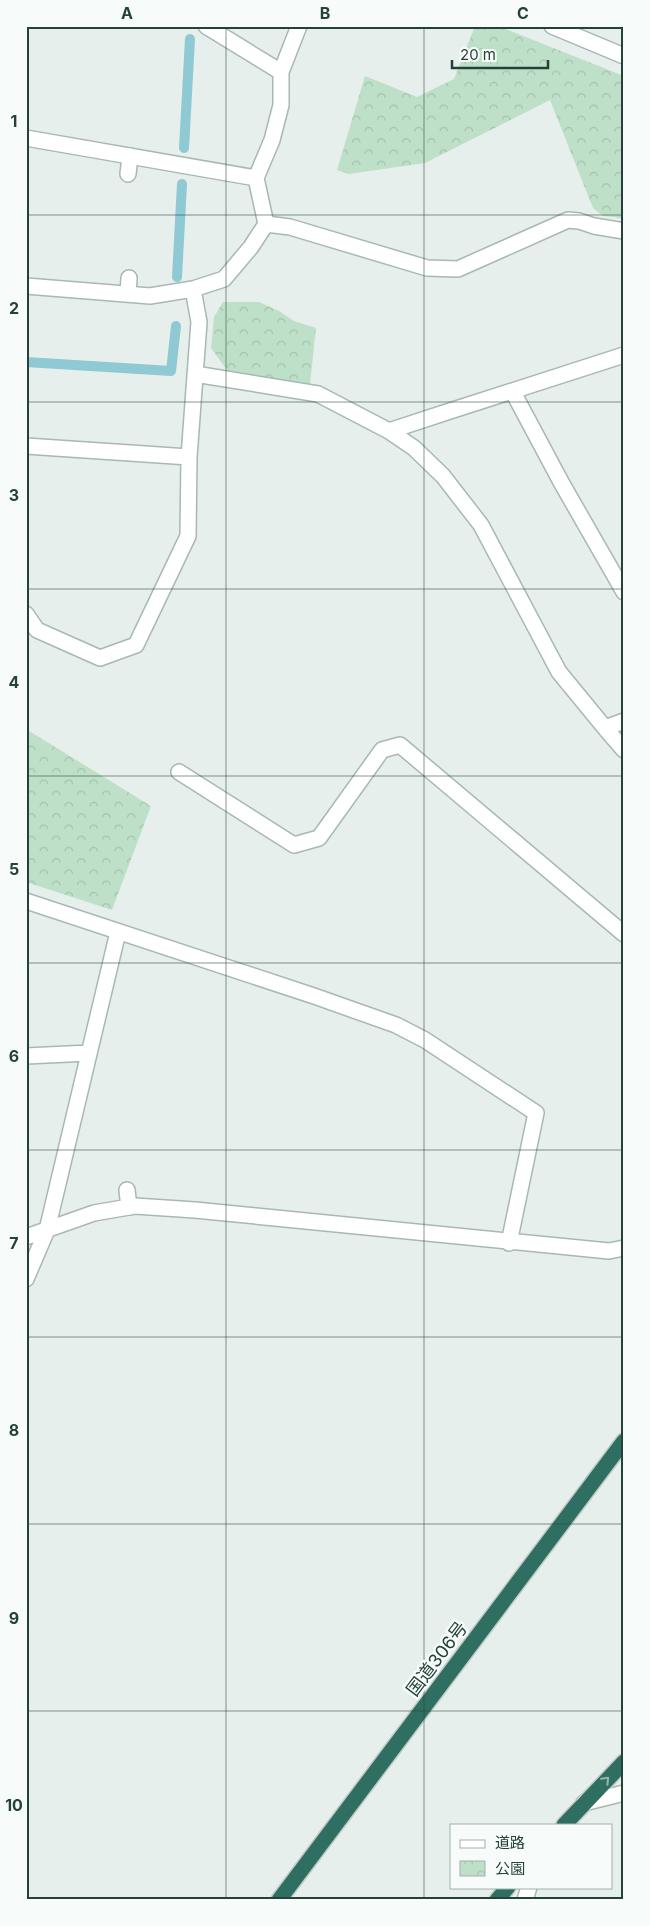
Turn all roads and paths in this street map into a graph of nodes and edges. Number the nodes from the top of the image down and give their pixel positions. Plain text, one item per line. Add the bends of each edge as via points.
1 (206, 26) edge
2 (299, 26) edge
3 (552, 26) edge
4 (624, 56) edge
5 (281, 72) junction
6 (26, 138) edge
7 (130, 156) junction
8 (128, 174) dead end
9 (256, 178) junction
10 (266, 224) junction
11 (624, 231) edge
12 (129, 278) dead end
13 (26, 286) edge
14 (193, 289) junction
15 (128, 294) junction
16 (624, 355) edge
17 (195, 374) junction
18 (514, 392) junction
19 (389, 431) junction
20 (26, 446) edge
21 (188, 458) junction
22 (624, 592) edge
23 (26, 614) edge
24 (624, 721) edge
25 (604, 728) junction
26 (624, 750) edge
27 (178, 772) dead end
28 (26, 902) edge
29 (118, 932) junction
30 (624, 934) edge
31 (89, 1053) junction
32 (26, 1056) edge
33 (127, 1190) dead end
34 (129, 1207) junction
35 (47, 1230) junction
36 (26, 1237) edge
37 (509, 1243) junction
38 (624, 1248) edge
39 (26, 1279) edge
40 (624, 1440) edge
41 (624, 1762) edge
42 (624, 1793) edge
43 (584, 1803) junction
44 (565, 1824) edge
45 (507, 1888) edge
46 (529, 1888) edge
47 (279, 1900) edge
48 (497, 1900) edge
49 (525, 1900) edge

1 - 5 street
2 - 5 street
3 - 4 street
5 - 9 street via 281,105 272,140
6 - 7 street
7 - 8 street
7 - 9 street
9 - 10 street
10 - 11 street via 290,227 427,268 458,269 568,220
10 - 14 street via 224,279
12 - 15 street
13 - 15 street
14 - 15 street via 150,296
14 - 17 street via 199,322
16 - 18 street
17 - 19 street via 318,394
17 - 21 street
18 - 19 street
18 - 22 street
19 - 25 street via 414,448 443,476 481,525 559,672
20 - 21 street
21 - 23 street via 188,536 136,645 100,658 37,630
24 - 25 street
25 - 26 street
27 - 30 street via 294,845 319,838 382,750 400,745
28 - 29 street
29 - 31 street
29 - 37 street via 396,1025 425,1040 536,1113
31 - 32 street
31 - 35 street
33 - 34 street
34 - 35 street via 94,1213
34 - 37 street via 195,1210
35 - 36 street
35 - 39 street
37 - 38 street via 609,1251
40 - 47 highway, 国道306号
43 -> 41 highway
42 - 43 street
43 - 44 highway
45 - 48 highway
46 - 49 street

